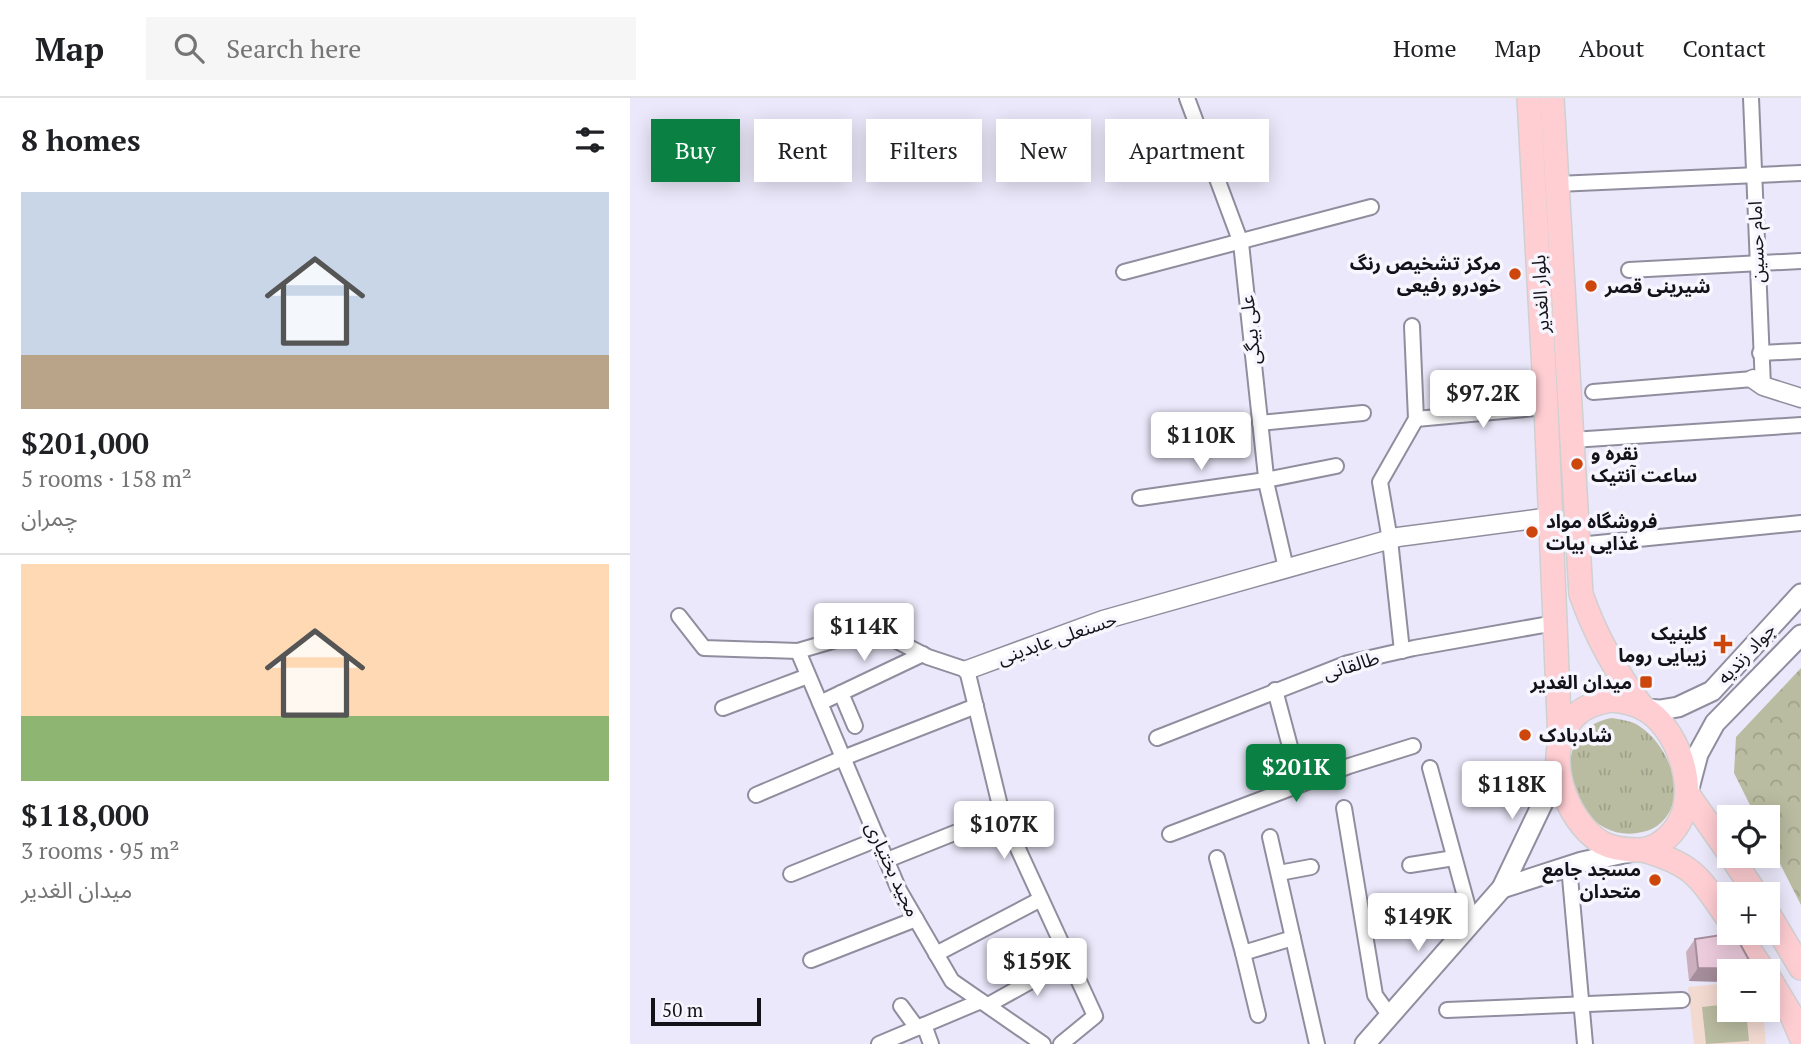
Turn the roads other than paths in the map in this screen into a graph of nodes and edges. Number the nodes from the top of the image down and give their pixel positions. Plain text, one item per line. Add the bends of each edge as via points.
1 (1187, 98) edge
2 (1529, 98) edge
3 (1552, 98) edge
4 (1751, 98) edge
5 (1801, 173) edge
6 (1754, 175) junction
7 (1557, 184) junction
8 (1371, 207) dead end
9 (1241, 243) junction
10 (1801, 261) edge
11 (1757, 263) junction
12 (1629, 270) dead end
13 (1124, 272) dead end
14 (1412, 326) dead end
15 (1801, 351) edge
16 (1760, 353) junction
17 (1758, 382) junction
18 (1592, 392) dead end
19 (1801, 398) edge
20 (1546, 407) junction
21 (1363, 413) dead end
22 (1416, 419) junction
23 (1260, 423) junction
24 (1801, 425) edge
25 (1572, 440) junction
26 (1336, 466) dead end
27 (1266, 480) junction
28 (1140, 498) dead end
29 (1551, 517) junction
30 (1801, 523) edge
31 (1390, 540) junction
32 (1578, 545) junction
33 (1286, 568) junction
34 (1801, 594) edge
35 (679, 616) dead end
36 (1555, 623) junction
37 (1801, 635) edge
38 (798, 651) junction
39 (1402, 651) junction
40 (923, 654) junction
41 (967, 670) junction
42 (808, 676) junction
43 (1275, 690) junction
44 (841, 693) junction
45 (820, 703) junction
46 (976, 706) junction
47 (723, 708) dead end
48 (1644, 709) junction
49 (855, 726) dead end
50 (1157, 738) dead end
51 (1560, 743) junction
52 (1412, 746) dead end
53 (843, 758) junction
54 (1430, 768) dead end
55 (1558, 771) junction
56 (1300, 784) junction
57 (1688, 793) junction
58 (756, 796) dead end
59 (1344, 808) dead end
60 (1002, 814) junction
61 (1170, 834) dead end
62 (1717, 835) edge
63 (1270, 836) dead end
64 (878, 839) junction
65 (1643, 850) junction
66 (1454, 858) junction
67 (1217, 859) dead end
68 (887, 860) junction
69 (1410, 865) dead end
70 (1569, 866) junction
71 (1311, 867) dead end
72 (1279, 873) junction
73 (791, 874) dead end
74 (1502, 888) junction
75 (1041, 899) junction
76 (1717, 900) edge
77 (916, 919) junction
78 (1472, 922) junction
79 (1780, 933) edge
80 (1293, 938) junction
81 (1243, 953) junction
82 (936, 954) junction
83 (811, 960) dead end
84 (1069, 960) junction
85 (1801, 968) edge
86 (1780, 997) edge
87 (1682, 1000) dead end
88 (985, 1003) junction
89 (1582, 1004) junction
90 (901, 1006) dead end
91 (1447, 1010) dead end
92 (1258, 1015) dead end
93 (1390, 1016) junction
94 (921, 1026) junction
95 (1801, 1037) edge
96 (879, 1044) edge
97 (931, 1044) edge
98 (1043, 1044) edge
99 (1061, 1044) edge
100 (1317, 1044) edge
101 (1365, 1044) edge
102 (1585, 1044) edge

1 - 9 street, علی بیگی
2 - 20 main road, بلوار الغدیر
3 - 7 main road, بلوار الغدیر
4 - 6 street, امام حسین
5 - 6 street
6 - 7 street
6 - 11 street, امام حسین
7 - 25 main road, بلوار الغدیر
8 - 9 street
9 - 13 street
9 - 23 street, علی بیگی
10 - 11 street
11 - 12 street
11 - 16 street, امام حسین
14 - 22 street
15 - 16 street
16 - 17 street, امام حسین
17 - 18 street
17 - 19 street
20 - 22 street
20 - 29 main road, بلوار الغدیر
21 - 23 street
22 - 31 street via 1380,482
23 - 27 street, علی بیگی
24 - 25 street
25 - 32 main road, بلوار الغدیر
26 - 27 street
27 - 28 street
27 - 33 street, علی بیگی
29 - 31 street, حسنعلی عابدینی
29 - 36 main road, بلوار الغدیر
30 - 32 street
31 - 33 street, حسنعلی عابدینی
31 - 39 street
32 - 48 main road, بلوار الغدیر via 1581,594 1593,628
33 - 41 street, حسنعلی عابدینی via 1103,620
34 - 48 main road, جواد زندیه via 1712,691 1678,707
35 - 38 street via 704,648
36 - 39 street, طالقانی
36 - 51 main road, بلوار الغدیر
37 - 57 main road, جواد زندیه via 1715,723 1698,754
38 - 40 street via 846,637 889,637
38 - 42 street, مجید بختیاری
39 - 43 street, طالقانی via 1348,663
40 - 41 street
40 - 44 street
41 - 46 street
42 - 45 street, مجید بختیاری
42 - 47 street
43 - 50 street, طالقانی
43 - 56 street
44 - 45 street
44 - 49 street
45 - 53 street, مجید بختیاری
46 - 53 street
46 - 60 street
48 - 51 main road via 1612,700 1593,704 1571,719
48 - 57 main road via 1669,734
51 - 55 main road
52 - 56 street
53 - 58 street
53 - 64 street, مجید بختیاری
54 - 66 street
55 - 65 main road via 1573,812 1592,835 1615,848
55 - 74 main road
56 - 61 street
57 - 62 main road
57 - 65 main road via 1676,829
59 - 93 street via 1375,995
60 - 68 street
60 - 75 street
63 - 72 street
64 - 68 street, مجید بختیاری
64 - 73 street
65 - 70 main road
65 - 76 main road via 1673,858 1697,874
66 - 69 street
66 - 78 street
67 - 81 street
68 - 77 street, مجید بختیاری
70 - 74 main road
70 - 89 street
71 - 72 street
72 - 80 street
74 - 78 main road
75 - 82 street
75 - 84 street
77 - 82 street, مجید بختیاری
77 - 83 street
78 - 93 main road
79 - 85 main road
80 - 81 street
80 - 100 street
81 - 92 street
82 - 88 street, مجید بختیاری via 952,981
84 - 88 street
84 - 99 street via 1095,1016
86 - 95 main road
87 - 89 street
88 - 94 street
88 - 98 street, مجید بختیاری
89 - 91 street
89 - 102 street
90 - 94 street
93 - 101 main road
94 - 96 street
94 - 97 street

